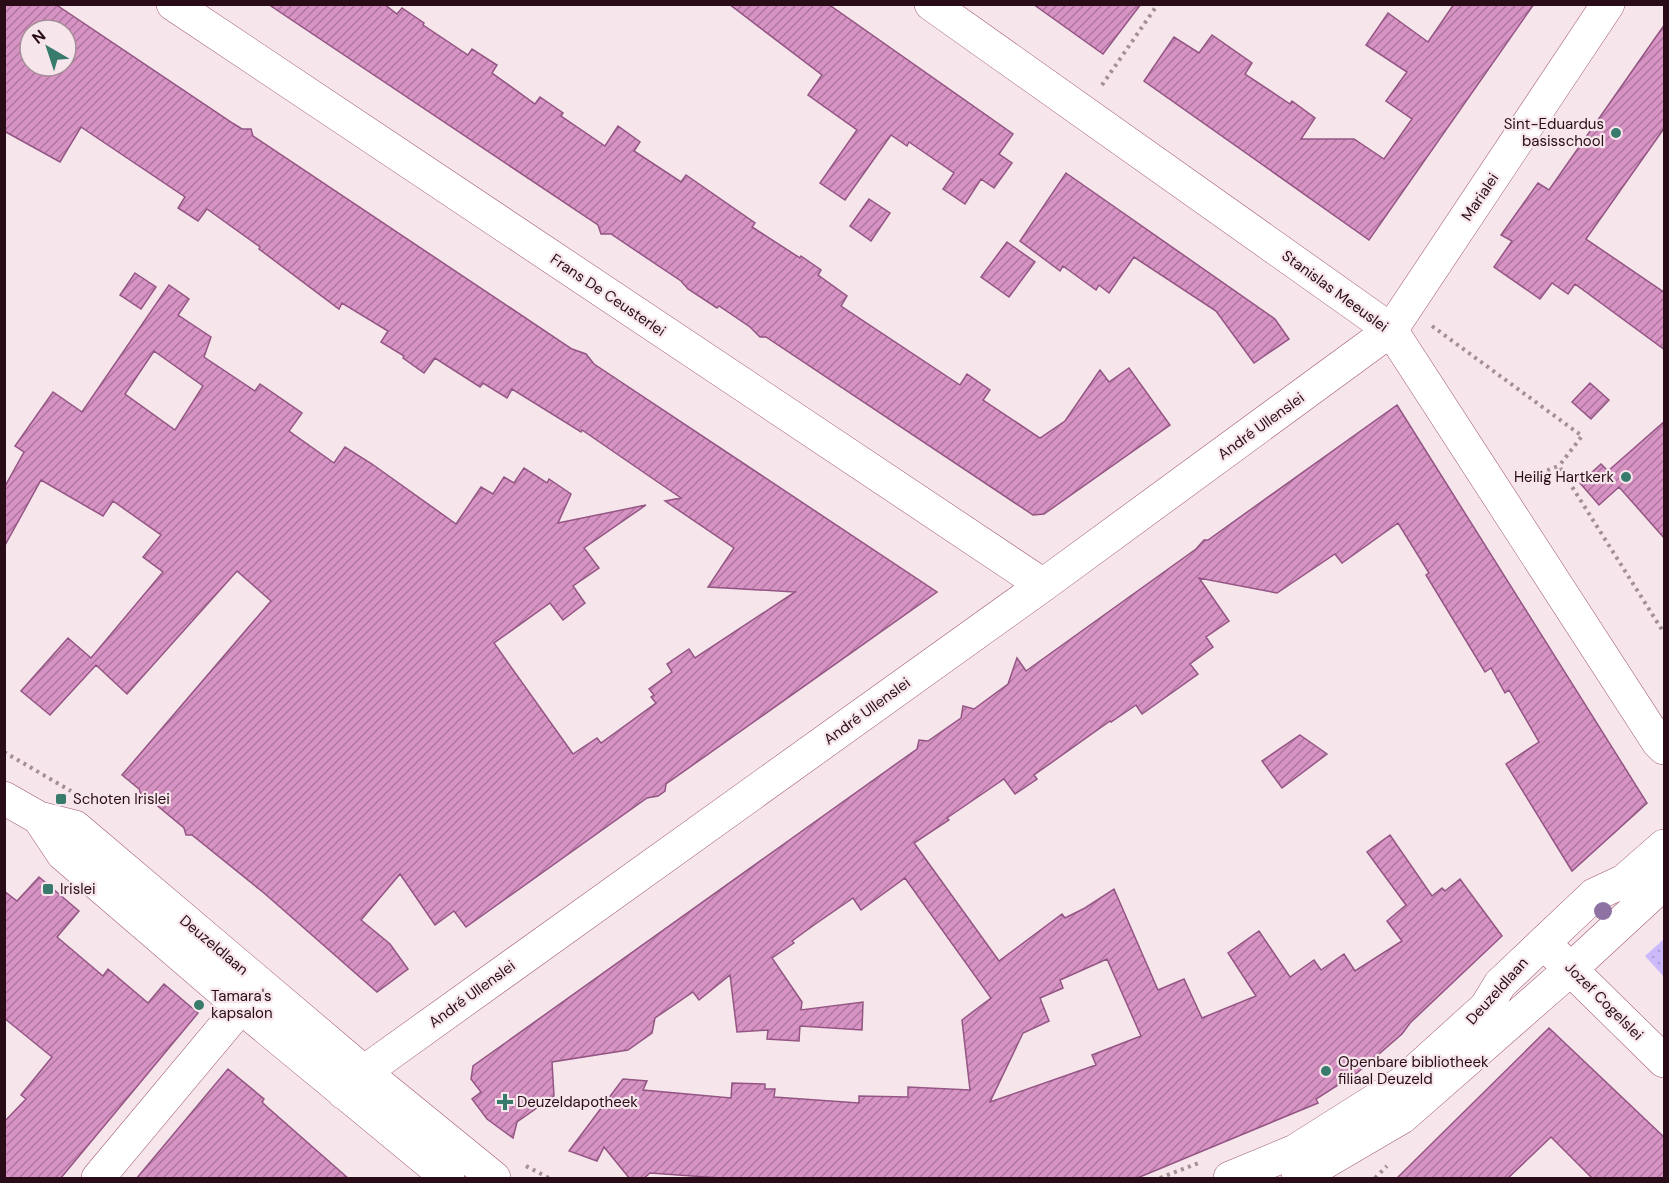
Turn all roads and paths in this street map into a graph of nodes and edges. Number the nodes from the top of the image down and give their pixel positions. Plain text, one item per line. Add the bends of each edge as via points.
1 (173, 4) edge
2 (931, 4) edge
3 (1158, 4) edge
4 (1608, 4) edge
5 (1083, 112) junction
6 (1399, 319) junction
7 (1558, 465) junction
8 (1496, 492) junction
9 (1043, 585) junction
10 (1665, 633) edge
11 (1665, 748) edge
12 (4, 798) edge
13 (1665, 846) edge
14 (1665, 883) edge
15 (1543, 943) junction
16 (1572, 968) junction
17 (251, 996) junction
18 (1665, 1061) edge
19 (354, 1082) junction
20 (1264, 1172) edge
21 (98, 1179) edge
22 (448, 1179) edge
23 (494, 1179) edge
24 (1230, 1179) edge
25 (1298, 1179) edge

1 - 9 street, Frans De Ceusterlei
2 - 5 street, Stanislas Meeuslei
3 - 5 path
4 - 6 street, Marialei
5 - 6 street, Stanislas Meeuslei
6 - 7 path via 1582,436
6 - 8 street, Stanislas Meeuslei
6 - 9 street, André Ullenslei
7 - 8 path
7 - 10 path
8 - 11 street, Stanislas Meeuslei
9 - 19 street, André Ullenslei
12 - 17 street, Deuzeldlaan via 39,818 75,827
13 - 15 street, Deuzeldlaan via 1624,882 1594,895
14 - 16 street, Deuzeldlaan
15 - 16 street, Jozef Cogelslei
15 - 20 street, Deuzeldlaan via 1500,984 1486,1008 1401,1084
16 - 18 street, Jozef Cogelslei
16 - 25 street, Deuzeldlaan via 1402,1117
17 - 19 street, Deuzeldlaan
17 - 21 street
19 - 22 street, Deuzeldlaan
19 - 23 street, Deuzeldlaan
20 - 24 street, Deuzeldlaan

